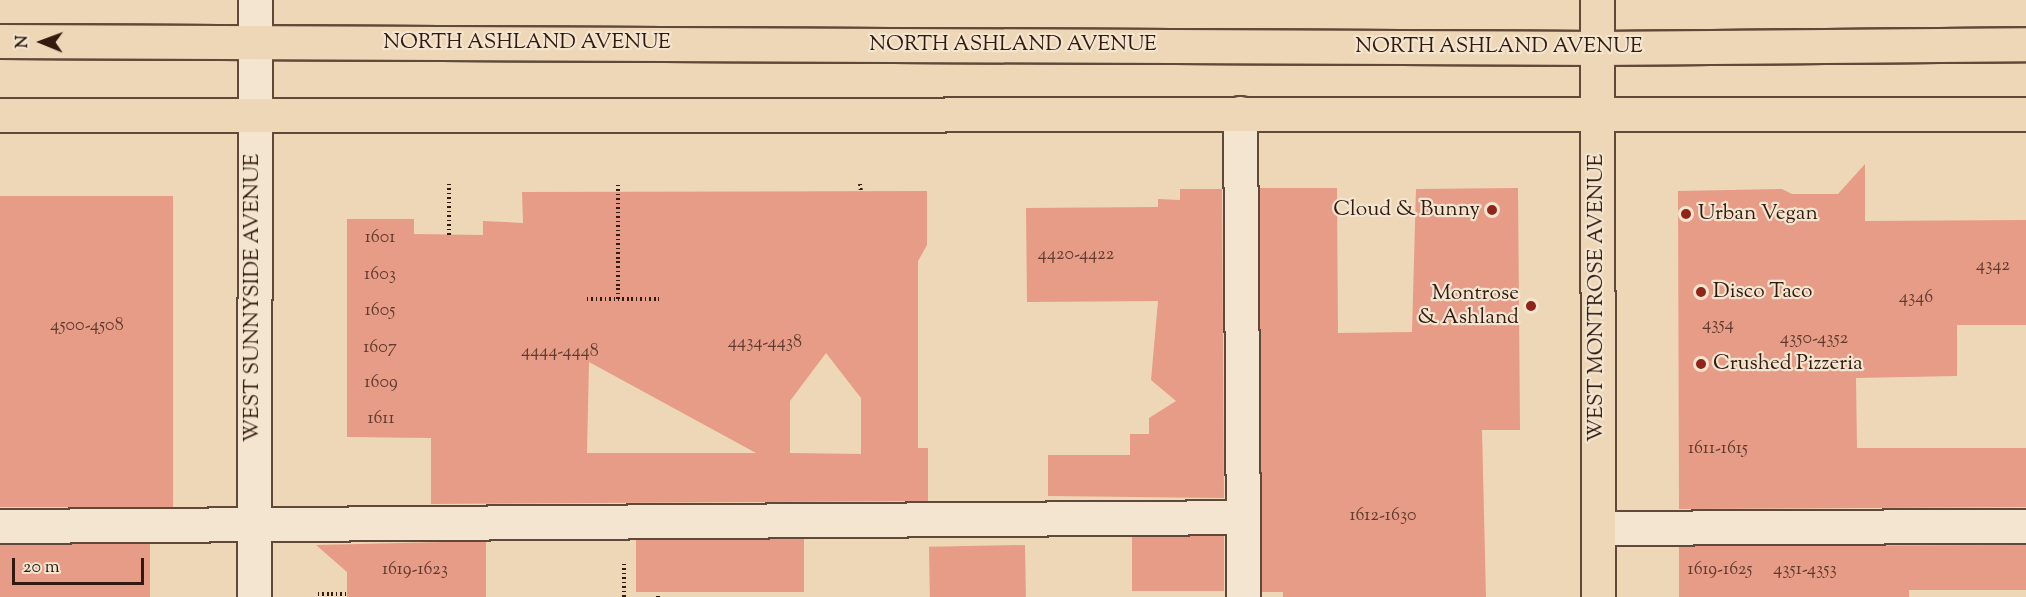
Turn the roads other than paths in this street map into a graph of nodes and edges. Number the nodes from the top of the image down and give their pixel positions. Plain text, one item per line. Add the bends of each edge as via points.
1 (255, 0) edge
2 (1597, 0) edge
3 (0, 41) edge
4 (255, 41) junction
5 (2026, 44) edge
6 (1597, 48) junction
7 (1597, 112) junction
8 (1240, 113) junction
9 (2026, 114) edge
10 (0, 115) edge
11 (253, 115) junction
12 (1243, 517) junction
13 (254, 525) junction
14 (0, 526) edge
15 (2026, 526) edge
16 (1598, 528) junction
17 (254, 597) edge
18 (1243, 597) edge
19 (1598, 597) edge

1 - 4 street, WEST SUNNYSIDE AVENUE
2 - 6 main road, WEST MONTROSE AVENUE
3 - 4 main road, NORTH ASHLAND AVENUE
4 - 6 main road, NORTH ASHLAND AVENUE
4 - 11 street, WEST SUNNYSIDE AVENUE
5 - 6 main road, NORTH ASHLAND AVENUE
6 - 7 main road, WEST MONTROSE AVENUE
7 - 8 main road
7 - 9 main road
7 - 16 main road, WEST MONTROSE AVENUE
8 - 11 main road
8 - 12 street
10 - 11 main road
11 - 13 street, WEST SUNNYSIDE AVENUE
12 - 13 street
12 - 18 street
13 - 14 street
13 - 17 street, WEST SUNNYSIDE AVENUE
15 - 16 street
16 - 19 main road, WEST MONTROSE AVENUE

